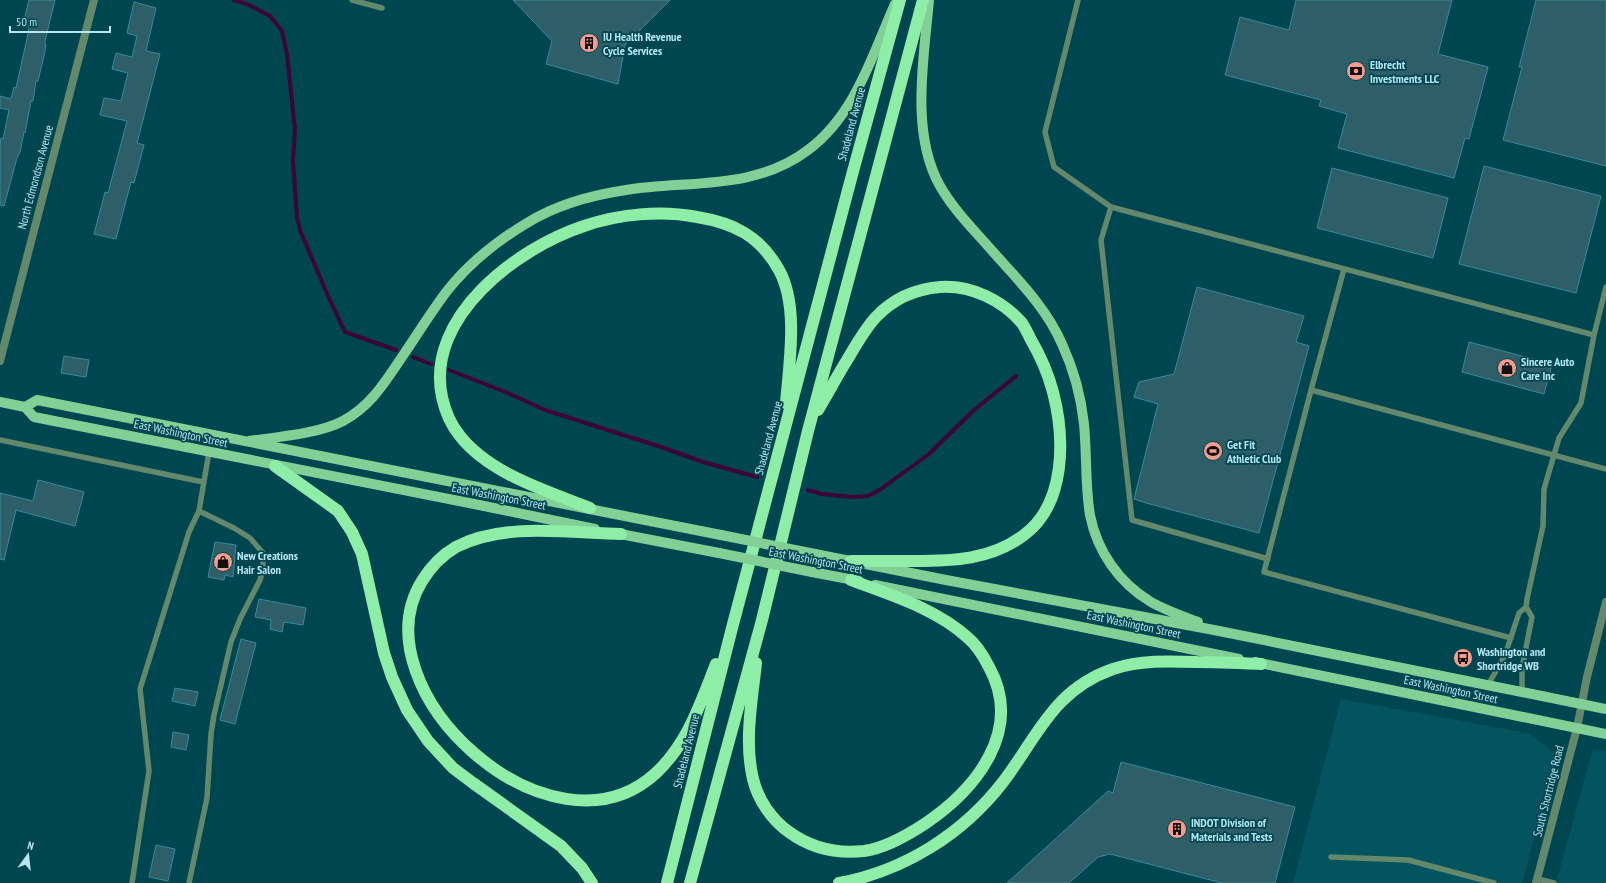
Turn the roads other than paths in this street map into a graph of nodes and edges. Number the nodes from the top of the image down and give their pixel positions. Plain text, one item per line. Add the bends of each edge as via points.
1 (94, 0) edge
2 (352, 0) edge
3 (896, 0) edge
4 (900, 0) edge
5 (923, 0) edge
6 (929, 0) edge
7 (1078, 0) edge
8 (382, 8) dead end
9 (1111, 207) junction
10 (1344, 269) junction
11 (1606, 287) edge
12 (1594, 335) junction
13 (0, 361) edge
14 (1311, 390) junction
15 (0, 402) edge
16 (25, 407) junction
17 (784, 431) junction
18 (808, 431) junction
19 (0, 440) edge
20 (249, 441) junction
21 (209, 452) junction
22 (1553, 455) junction
23 (275, 466) junction
24 (1606, 469) edge
25 (203, 482) junction
26 (590, 508) junction
27 (199, 511) junction
28 (620, 534) junction
29 (1268, 559) junction
30 (851, 561) junction
31 (851, 580) junction
32 (1606, 602) edge
33 (1526, 606) junction
34 (762, 620) junction
35 (732, 628) junction
36 (1214, 630) junction
37 (1512, 638) junction
38 (1261, 664) junction
39 (1488, 685) junction
40 (1522, 692) junction
41 (1582, 704) junction
42 (1606, 708) edge
43 (1577, 728) junction
44 (1606, 734) edge
45 (1331, 857) dead end
46 (1537, 881) edge
47 (132, 883) edge
48 (189, 883) edge
49 (592, 883) edge
50 (667, 883) edge
51 (690, 883) edge
52 (839, 883) edge
53 (1494, 883) edge
54 (1554, 883) edge

1 - 13 street, North Edmondson Avenue
2 - 8 lane
3 - 20 main road via 865,74 848,106 829,131 801,155 774,170 750,177 725,182 608,193 561,206 533,220 492,246 456,280 381,389 360,411 344,421 322,429
4 - 17 highway, Shadeland Avenue
5 - 18 highway
6 - 36 main road via 922,87 928,156 939,185 956,210 1027,289 1061,341 1082,406 1090,509 1097,539 1111,566 1127,584 1152,602
7 - 9 lane via 1046,132 1054,167
9 - 10 lane
9 - 29 lane via 1101,240 1132,520
10 - 12 lane
10 - 14 lane
11 - 12 lane
12 - 22 lane via 1581,403 1559,438
14 - 22 lane
14 - 29 lane
15 - 16 main road, East Washington Street
16 - 20 main road, East Washington Street via 37,400
16 - 21 main road, East Washington Street via 34,417
17 - 26 highway via 792,335 788,296 780,272 767,252 742,230 716,220 688,215 631,216 583,226 541,245 508,267 465,309 452,328 444,347 440,365 440,390 452,424 460,437 479,454 525,482
17 - 35 highway, Shadeland Avenue
18 - 30 highway via 838,373 877,316 894,302 931,288 955,287 973,290 998,302 1012,313 1038,350 1054,393 1060,442 1056,485 1048,508 1024,535 1002,549 976,558 940,562
18 - 34 highway
19 - 25 lane
20 - 26 main road, East Washington Street
21 - 23 main road, East Washington Street
21 - 25 lane
22 - 24 lane
22 - 33 lane via 1544,489 1542,526
23 - 28 main road, East Washington Street
23 - 49 highway via 338,512 352,532 362,554 384,653 392,677 407,710 428,741 453,768 473,784 561,846
25 - 27 lane
26 - 30 main road, East Washington Street, bridge
27 - 47 lane via 189,532 140,689 150,771
27 - 48 lane via 250,538 263,553 263,569 231,642 214,714 208,798
28 - 31 main road, East Washington Street, bridge
28 - 35 highway via 530,532 486,537 450,551 432,567 423,580 408,622 412,662 436,710 454,734 476,756 513,781 553,798 573,801 600,800 619,796 636,788 662,767 686,736
29 - 37 lane via 1264,572
30 - 36 main road, East Washington Street
31 - 34 highway via 932,614 968,637 992,672 1000,698 1000,726 986,763 952,802 934,818 889,844 865,851 844,852 814,846 783,828 759,796 753,779 749,728
31 - 38 main road, East Washington Street
32 - 41 street, South Shortridge Road
33 - 37 lane via 1519,613
33 - 40 lane via 1532,617 1522,668
34 - 51 highway
35 - 50 highway, Shadeland Avenue
36 - 39 main road, East Washington Street
37 - 39 lane
38 - 43 main road, East Washington Street
38 - 52 highway via 1143,662 1099,675 1066,696 995,792 974,815 951,834 904,862 881,872
39 - 40 main road, East Washington Street
40 - 41 main road, East Washington Street
41 - 42 main road, East Washington Street
41 - 43 street, South Shortridge Road
43 - 44 main road, East Washington Street
43 - 46 street, South Shortridge Road
45 - 53 lane via 1408,860
46 - 54 lane

